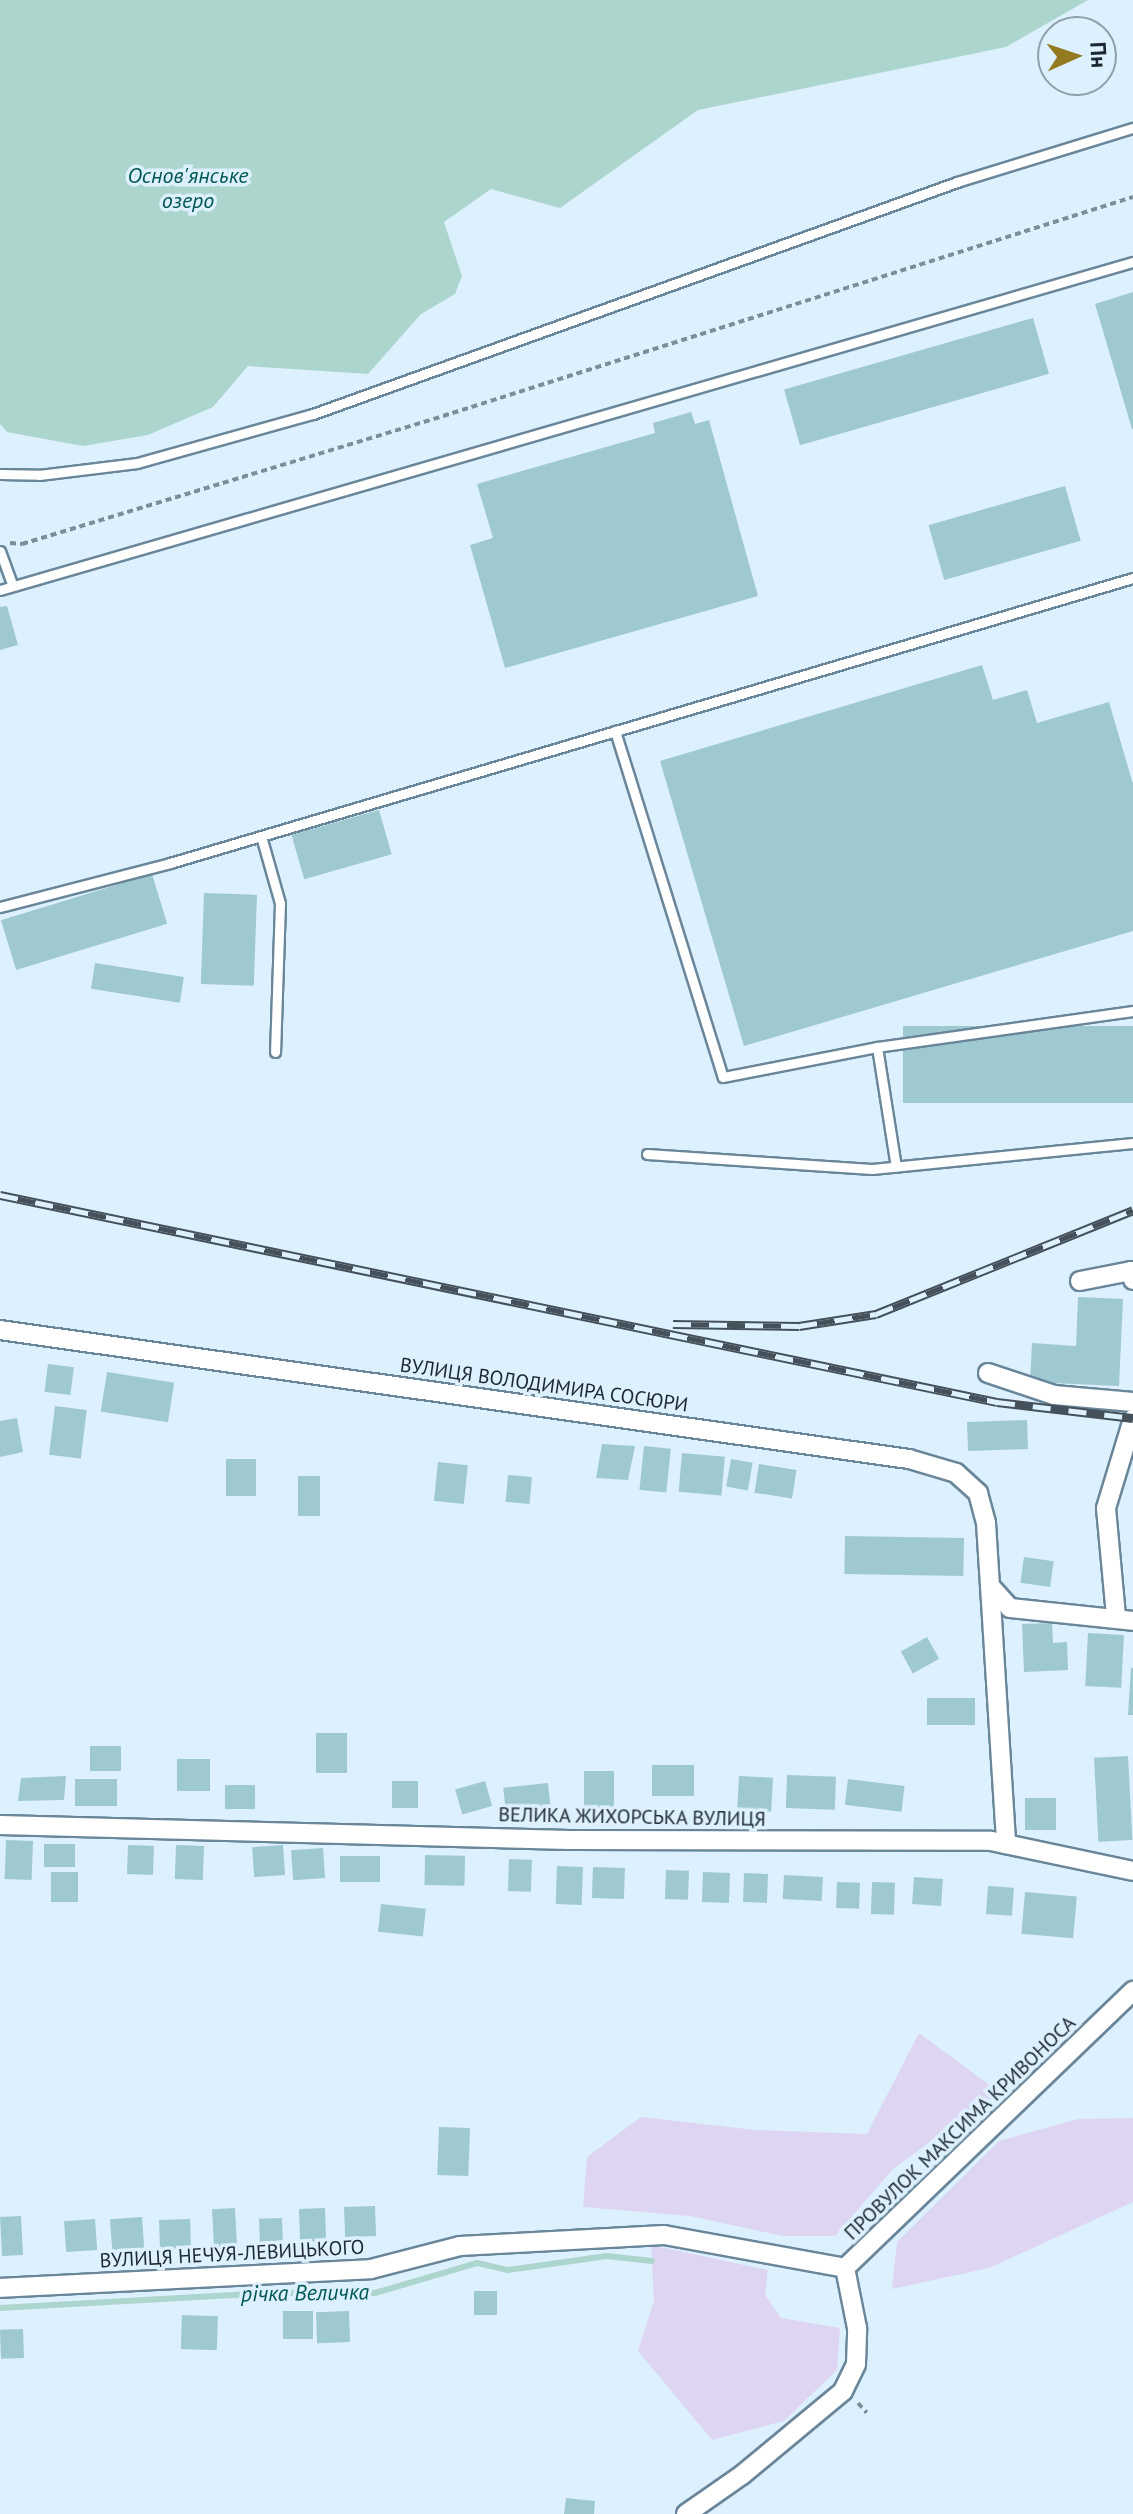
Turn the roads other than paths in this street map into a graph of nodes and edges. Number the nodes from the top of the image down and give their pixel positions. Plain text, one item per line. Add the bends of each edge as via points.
1 (1133, 128) edge
2 (1133, 262) edge
3 (0, 474) edge
4 (0, 548) edge
5 (1133, 578) edge
6 (13, 586) junction
7 (0, 590) edge
8 (615, 731) junction
9 (261, 836) junction
10 (0, 907) edge
11 (1133, 1011) edge
12 (877, 1047) junction
13 (275, 1052) dead end
14 (1133, 1143) edge
15 (647, 1154) dead end
16 (896, 1167) junction
17 (1133, 1280) edge
18 (1080, 1281) dead end
19 (0, 1330) edge
20 (988, 1373) dead end
21 (1133, 1402) edge
22 (1133, 1419) edge
23 (991, 1587) junction
24 (1124, 1618) edge
25 (0, 1825) edge
26 (1006, 1844) junction
27 (1133, 1871) edge
28 (1133, 1991) edge
29 (845, 2268) junction
30 (0, 2288) edge
31 (686, 2514) edge

1 - 3 lane via 957,182 313,414 137,463 39,475
2 - 6 lane
4 - 6 lane
5 - 8 lane
6 - 7 lane
8 - 9 lane
8 - 12 lane via 723,1077
9 - 10 lane
9 - 13 lane via 280,903
11 - 12 lane
12 - 16 lane
14 - 16 lane
15 - 16 lane
17 - 18 street via 1131,1271
19 - 23 street, ВУЛИЦЯ ВОЛОДИМИРА СОСЮРИ via 909,1459 956,1473 978,1493
20 - 21 street via 1054,1395
22 - 24 street via 1106,1508
23 - 24 street via 1010,1608
23 - 26 street
25 - 26 street, ВЕЛИКА ЖИХОРСЬКА ВУЛИЦЯ via 570,1840
26 - 27 street, ВЕЛИКА ЖИХОРСЬКА ВУЛИЦЯ
28 - 29 street, ПРОВУЛОК МАКСИМА КРИВОНОСА
29 - 30 street, ВУЛИЦЯ НЕЧУЯ-ЛЕВИЦЬКОГО via 664,2235 460,2246 371,2269
29 - 31 street, ПРОВУЛОК МАКСИМА КРИВОНОСА via 857,2328 856,2364 843,2391

